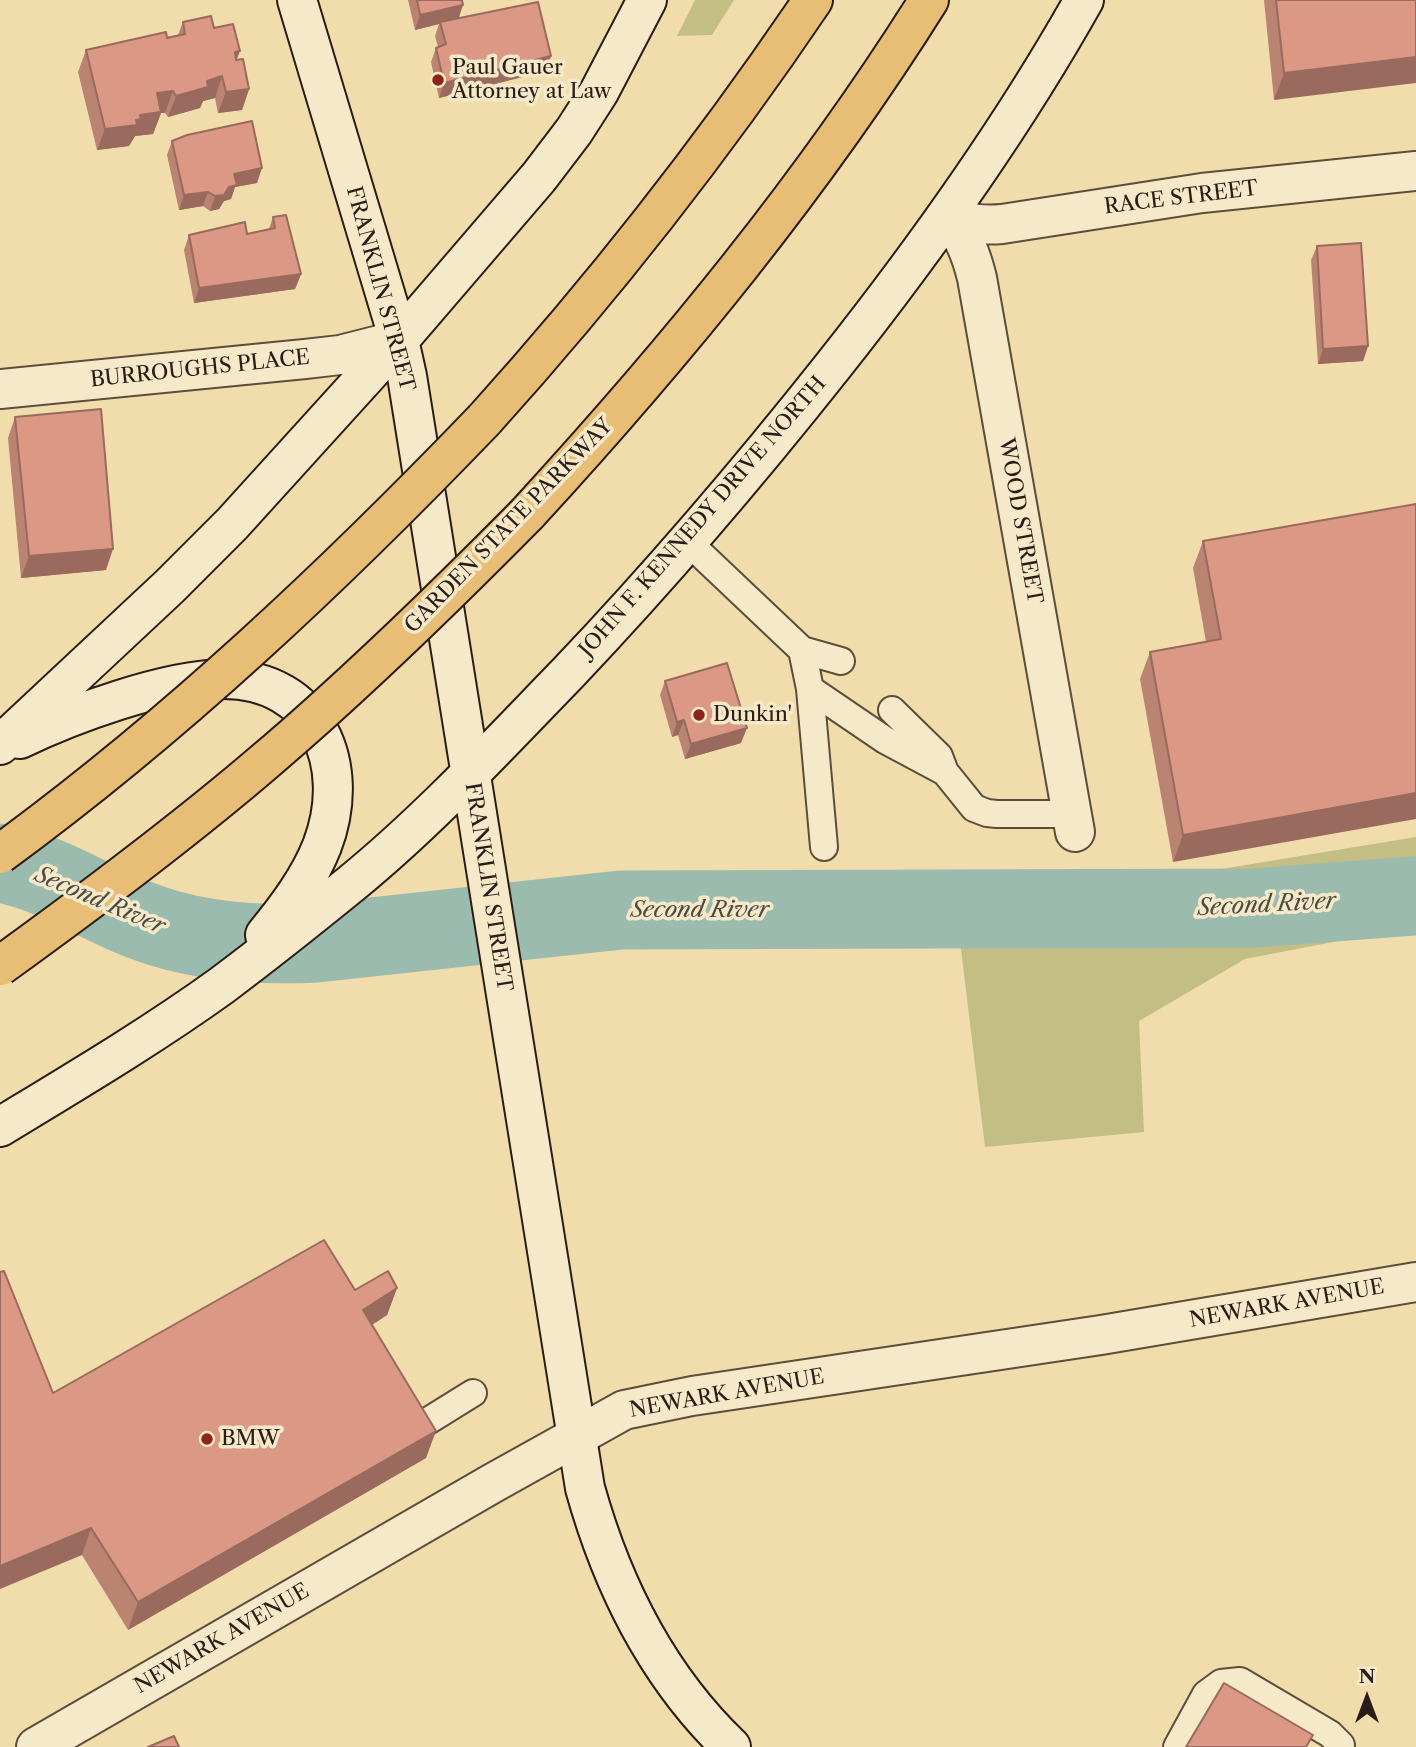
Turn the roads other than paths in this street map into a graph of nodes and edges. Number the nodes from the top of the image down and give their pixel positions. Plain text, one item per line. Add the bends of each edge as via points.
1 (297, 0) edge
2 (647, 0) edge
3 (813, 0) edge
4 (929, 0) edge
5 (1084, 0) edge
6 (1416, 171) edge
7 (948, 216) junction
8 (399, 341) junction
9 (0, 389) edge
10 (688, 542) junction
11 (802, 650) junction
12 (841, 661) dead end
13 (810, 689) junction
14 (892, 710) dead end
15 (0, 747) edge
16 (945, 772) junction
17 (470, 775) junction
18 (1073, 823) joint
19 (824, 847) dead end
20 (0, 854) edge
21 (0, 966) edge
22 (220, 986) junction
23 (0, 1127) edge
24 (1416, 1282) edge
25 (473, 1393) dead end
26 (415, 1429) edge
27 (575, 1436) junction
28 (36, 1747) edge
29 (730, 1747) edge
30 (1177, 1747) edge
31 (1340, 1747) edge

1 - 8 main road, FRANKLIN STREET
2 - 8 main road via 574,131
3 - 20 highway, bridge via 737,111 650,225 484,420 362,545 255,642 114,766
4 - 21 highway, GARDEN STATE PARKWAY, bridge via 759,242 607,428 527,514 382,657 262,764 138,865
5 - 7 main road, JOHN F. KENNEDY DRIVE NORTH
6 - 7 main road, RACE STREET via 1202,193 993,225 968,224
7 - 10 main road, JOHN F. KENNEDY DRIVE NORTH via 801,406
7 - 18 main road, WOOD STREET via 969,247 977,278
8 - 9 main road, BURROUGHS PLACE via 316,358
8 - 15 main road via 223,533
8 - 17 main road, FRANKLIN STREET
10 - 11 lane
10 - 17 main road, JOHN F. KENNEDY DRIVE NORTH
11 - 12 lane
11 - 13 lane
13 - 16 lane via 885,740
13 - 19 lane
14 - 16 lane via 939,757
15 - 22 main road via 146,692 222,679 245,681 288,697 303,708 326,743 332,769 322,845 285,910
16 - 18 lane via 974,808
17 - 22 main road, JOHN F. KENNEDY DRIVE NORTH via 354,882
17 - 27 main road, FRANKLIN STREET
22 - 23 main road, JOHN F. KENNEDY DRIVE NORTH
24 - 27 main road, NEWARK AVENUE via 692,1396 624,1410
25 - 26 lane
27 - 28 main road, NEWARK AVENUE
27 - 29 main road, FRANKLIN STREET via 596,1529 635,1619 682,1694
30 - 31 lane via 1206,1694 1221,1683 1240,1681 1330,1734

